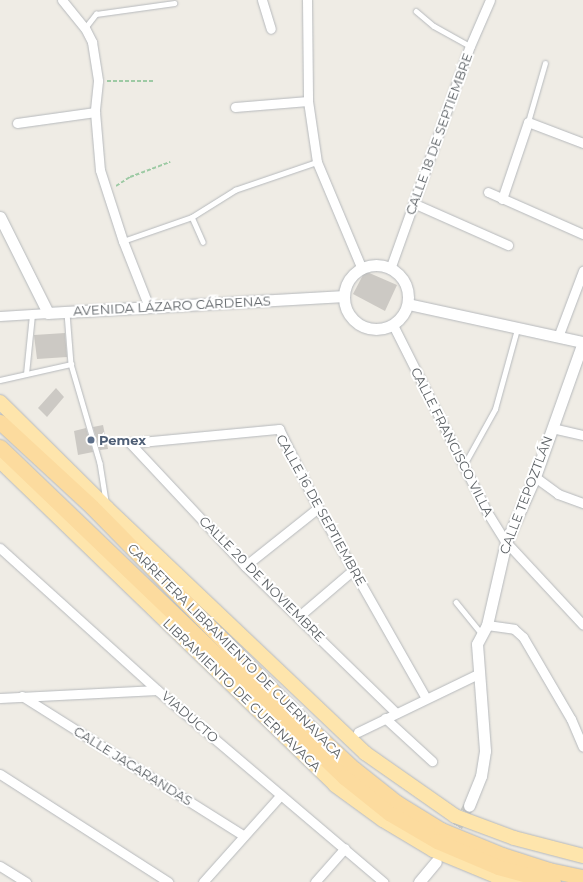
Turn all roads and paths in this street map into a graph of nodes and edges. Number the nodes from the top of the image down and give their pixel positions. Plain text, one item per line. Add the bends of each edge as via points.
1 (62, 0) edge
2 (262, 0) edge
3 (307, 0) edge
4 (488, 1) edge
5 (174, 3) dead end
6 (416, 11) dead end
7 (85, 28) junction
8 (271, 29) dead end
9 (470, 46) junction
10 (545, 64) dead end
11 (98, 81) junction
12 (155, 81) dead end
13 (308, 101) junction
14 (235, 107) dead end
15 (95, 112) junction
16 (528, 122) junction
17 (17, 123) dead end
18 (583, 143) edge
19 (170, 162) dead end
20 (317, 162) junction
21 (106, 192) junction
22 (488, 192) dead end
23 (502, 200) junction
24 (414, 203) junction
25 (0, 217) edge
26 (192, 217) junction
27 (583, 234) edge
28 (123, 241) junction
29 (203, 242) dead end
30 (508, 245) dead end
31 (362, 269) junction
32 (390, 269) junction
33 (583, 271) edge
34 (344, 296) junction
35 (408, 304) junction
36 (150, 307) junction
37 (48, 313) junction
38 (67, 313) junction
39 (32, 315) junction
40 (0, 316) edge
41 (392, 325) junction
42 (518, 327) junction
43 (558, 337) junction
44 (583, 342) edge
45 (71, 364) junction
46 (26, 374) junction
47 (0, 380) edge
48 (0, 402) edge
49 (0, 422) edge
50 (552, 428) junction
51 (583, 435) edge
52 (130, 443) joint
53 (0, 447) edge
54 (0, 461) edge
55 (463, 466) junction
56 (535, 477) junction
57 (583, 503) edge
58 (107, 508) junction
59 (318, 508) junction
60 (506, 542) junction
61 (0, 548) edge
62 (245, 566) junction
63 (353, 570) junction
64 (456, 602) dead end
65 (298, 616) junction
66 (583, 625) edge
67 (484, 630) junction
68 (478, 674) junction
69 (158, 690) junction
70 (22, 696) junction
71 (0, 698) edge
72 (426, 698) junction
73 (396, 713) junction
74 (385, 718) junction
75 (358, 732) dead end
76 (583, 747) edge
77 (432, 761) dead end
78 (0, 774) edge
79 (280, 796) junction
80 (469, 806) tunnel mouth
81 (244, 836) junction
82 (345, 848) junction
83 (583, 856) edge
84 (436, 862) dead end
85 (0, 866) edge
86 (583, 877) edge
87 (26, 882) edge
88 (168, 882) edge
89 (204, 882) edge
90 (315, 882) edge
91 (383, 882) edge
92 (419, 882) edge
93 (517, 882) edge
94 (553, 882) edge

1 - 7 street
2 - 8 street
3 - 13 street
4 - 9 street, CALLE 18 DE SEPTIEMBRE
5 - 7 lane via 96,14
6 - 9 lane via 434,26
7 - 11 street via 97,60
9 - 24 street, CALLE 18 DE SEPTIEMBRE
10 - 16 lane
11 - 12 path
11 - 15 street
13 - 14 street
13 - 20 street
15 - 17 street
15 - 21 street via 100,170
16 - 18 street
16 - 23 street
19 - 21 path via 130,177
20 - 26 lane via 236,190
20 - 31 street
21 - 28 street
22 - 23 street
23 - 27 street
24 - 30 street
24 - 32 street, CALLE 18 DE SEPTIEMBRE
25 - 37 street
26 - 28 lane
26 - 29 lane
28 - 36 street
31 - 32 street via 381,266
31 - 34 street via 350,280
32 - 35 street via 405,283
33 - 43 street
34 - 36 street, AVENIDA LÁZARO CÁRDENAS
34 - 41 street via 348,313 360,325 376,329
35 - 41 street via 402,316
35 - 42 street
36 - 38 street, AVENIDA LÁZARO CÁRDENAS
37 - 38 street, AVENIDA LÁZARO CÁRDENAS
37 - 39 street, AVENIDA LÁZARO CÁRDENAS
38 - 45 lane
39 - 40 street, AVENIDA LÁZARO CÁRDENAS
39 - 46 lane
41 - 55 street, CALLE FRANCISCO VILLA
42 - 43 street
42 - 55 lane via 495,409
43 - 44 street
44 - 50 street, CALLE TEPOZTLÁN
45 - 46 lane
45 - 58 lane via 100,463
46 - 47 lane
48 - 58 main road
49 - 86 highway, CARRETERA LIBRAMIENTO DE CUERNAVACA via 92,507 301,720 354,769 441,830 502,855 549,870
50 - 51 street
50 - 56 street, CALLE TEPOZTLÁN
52 - 59 street, CALLE 16 DE SEPTIEMBRE via 279,429
52 - 62 street, CALLE 20 DE NOVIEMBRE
53 - 94 highway, CARRETERA LIBRAMIENTO DE CUERNAVACA via 292,729 378,804 437,841 498,867
54 - 93 main road, LIBRAMIENTO DE CUERNAVACA via 336,784 382,820 432,850
55 - 60 street, CALLE FRANCISCO VILLA
56 - 57 street via 558,494
56 - 60 street, CALLE TEPOZTLÁN
58 - 83 main road via 365,753 412,788 455,816 514,838
59 - 62 street
59 - 63 street, CALLE 16 DE SEPTIEMBRE
60 - 66 street, CALLE FRANCISCO VILLA
60 - 67 street, CALLE TEPOZTLÁN
61 - 69 street, VIADUCTO
62 - 65 street, CALLE 20 DE NOVIEMBRE
63 - 65 street
63 - 72 street, CALLE 16 DE SEPTIEMBRE
64 - 67 lane
65 - 73 street, CALLE 20 DE NOVIEMBRE
67 - 68 street, CALLE TEPOZTLÁN via 477,644
67 - 76 street via 514,629 523,636 571,720
68 - 72 street
68 - 80 street, CALLE TEPOZTLÁN via 485,723 485,751 480,776
69 - 70 street
69 - 79 street, VIADUCTO
70 - 71 street
70 - 81 street, CALLE JACARANDAS
72 - 73 street
73 - 74 street
74 - 75 street
74 - 77 street
78 - 88 street
79 - 81 street
79 - 82 street, VIADUCTO
81 - 89 street
82 - 90 street
82 - 91 street, VIADUCTO
84 - 92 street
85 - 87 street

